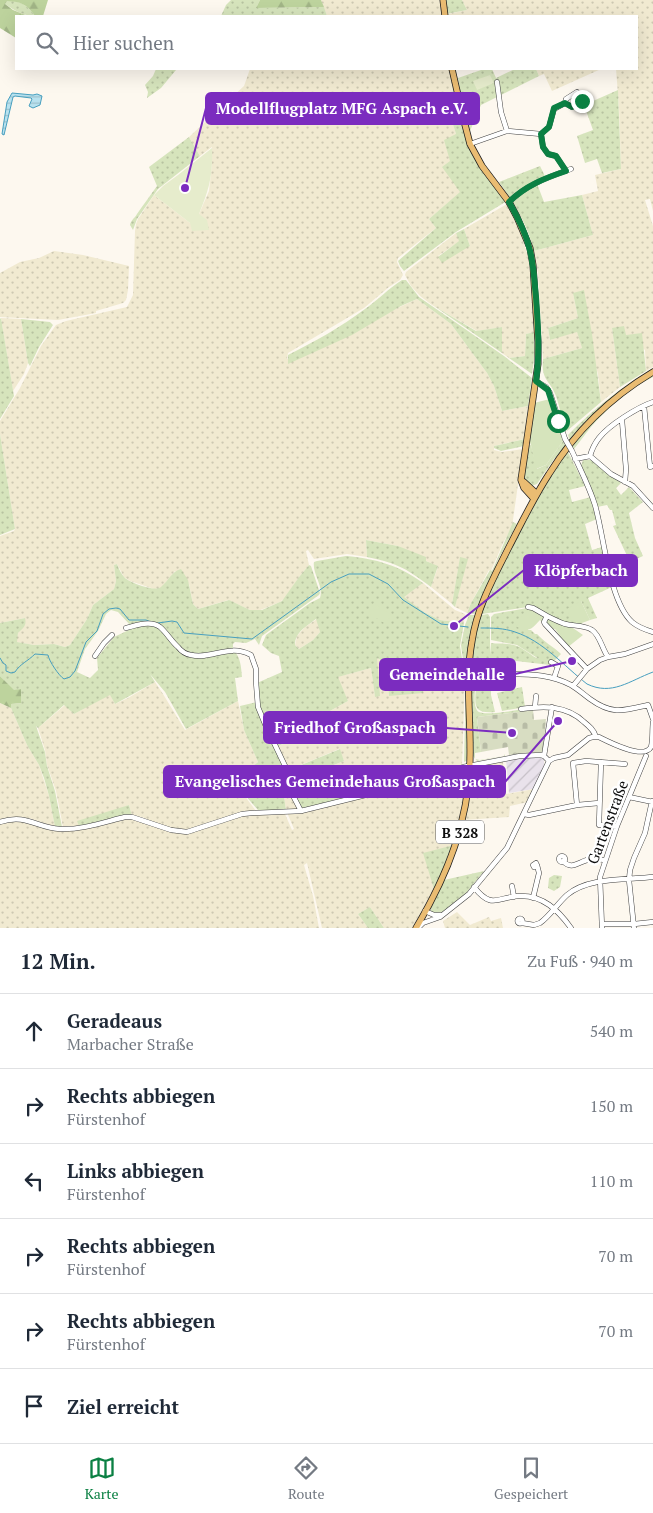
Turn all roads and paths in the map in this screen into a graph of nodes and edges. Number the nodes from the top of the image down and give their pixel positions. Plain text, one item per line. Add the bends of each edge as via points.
1 (443, 0) edge
2 (445, 15) edge
3 (452, 70) edge
4 (497, 82) dead end
5 (565, 103) dead end
6 (507, 131) junction
7 (541, 134) junction
8 (470, 144) junction
9 (509, 202) junction
10 (653, 372) edge
11 (536, 381) junction
12 (653, 402) edge
13 (644, 406) junction
14 (622, 420) junction
15 (590, 456) junction
16 (575, 459) junction
17 (651, 466) edge
18 (522, 474) junction
19 (545, 479) junction
20 (625, 482) junction
21 (526, 485) junction
22 (535, 496) junction
23 (653, 508) edge
24 (528, 608) dead end
25 (547, 616) junction
26 (126, 628) dead end
27 (653, 632) edge
28 (112, 635) dead end
29 (653, 644) edge
30 (95, 656) dead end
31 (608, 657) junction
32 (551, 662) dead end
33 (587, 669) junction
34 (511, 674) dead end
35 (554, 678) junction
36 (573, 686) junction
37 (536, 696) dead end
38 (535, 707) junction
39 (552, 707) junction
40 (521, 709) dead end
41 (653, 721) edge
42 (596, 737) junction
43 (470, 752) junction
44 (646, 754) junction
45 (544, 756) junction
46 (653, 758) edge
47 (549, 761) junction
48 (601, 762) junction
49 (480, 763) junction
50 (626, 764) dead end
51 (470, 766) junction
52 (629, 797) junction
53 (652, 802) edge
54 (599, 803) junction
55 (577, 805) junction
56 (301, 811) junction
57 (524, 814) junction
58 (0, 822) edge
59 (617, 826) junction
60 (604, 860) junction
61 (563, 862) dead end
62 (537, 865) dead end
63 (653, 877) edge
64 (629, 880) junction
65 (599, 881) junction
66 (512, 886) dead end
67 (474, 887) junction
68 (514, 896) junction
69 (533, 898) junction
70 (554, 908) junction
71 (427, 913) junction
72 (445, 914) junction
73 (433, 920) junction
74 (653, 922) edge
75 (522, 923) dead end
76 (602, 926) edge
77 (634, 926) edge
78 (417, 928) edge
79 (570, 928) edge

1 - 2 main road
3 - 8 main road
4 - 6 street
5 - 7 street via 554,108 549,127
6 - 7 street
6 - 8 street
7 - 9 street via 548,154 556,156 568,170 526,188
8 - 9 main road
9 - 11 main road via 524,232 533,265 538,342
10 - 19 main road, B 328 via 594,417
11 - 16 street, bridge via 550,393
11 - 18 main road
12 - 13 street
13 - 14 street
13 - 17 street
14 - 15 street via 599,437
14 - 20 street
15 - 16 street
15 - 20 street
16 - 27 street via 594,504 609,571 622,607 634,624
18 - 21 main road
18 - 22 main road via 522,485
19 - 21 main road via 535,486
19 - 22 main road, B 328
20 - 23 street via 633,486
21 - 22 main road
22 - 43 main road, B 328 via 486,593 475,626 470,662
24 - 25 street
25 - 31 street via 592,630
25 - 33 street via 545,624
26 - 56 street via 147,624 159,626 182,652 191,655 233,650 251,655 256,669 258,707 285,764 290,790
28 - 30 street
29 - 31 street
31 - 33 street
32 - 35 street via 558,667
33 - 36 street
34 - 35 street
35 - 36 street
36 - 41 street via 595,703 613,710 648,705
37 - 38 street
38 - 39 street
38 - 40 street
39 - 42 street via 578,716
39 - 45 street
41 - 44 street, Gartenstraße via 652,744
42 - 44 street
42 - 47 street via 589,738 568,755
43 - 49 street via 473,761
43 - 51 main road, B 328
44 - 46 street
44 - 52 street, Gartenstraße
45 - 47 street
45 - 49 street via 538,754
47 - 57 street
48 - 50 street
48 - 54 street
48 - 55 street via 574,763
49 - 51 street
51 - 56 street
51 - 71 main road, B 328 via 456,845
52 - 53 street
52 - 59 street, Gartenstraße
53 - 64 street
54 - 55 street
54 - 59 street via 599,825
55 - 57 street
56 - 58 street via 247,814 181,832 132,817 75,829 59,829 21,819
57 - 67 street via 507,848
59 - 60 street, Gartenstraße
60 - 61 street via 588,860 571,866
60 - 65 street, Gartenstraße
62 - 69 street via 539,873
63 - 64 street
64 - 65 street
64 - 77 street
65 - 70 street via 577,888
65 - 76 street, Gartenstraße
66 - 68 street
67 - 68 street via 489,900
67 - 72 street
68 - 69 street
69 - 70 street
70 - 75 street via 537,925
70 - 79 street
71 - 72 street
71 - 73 street via 427,918
71 - 78 main road, B 328
72 - 73 street
73 - 78 street
74 - 77 street
76 - 77 street

